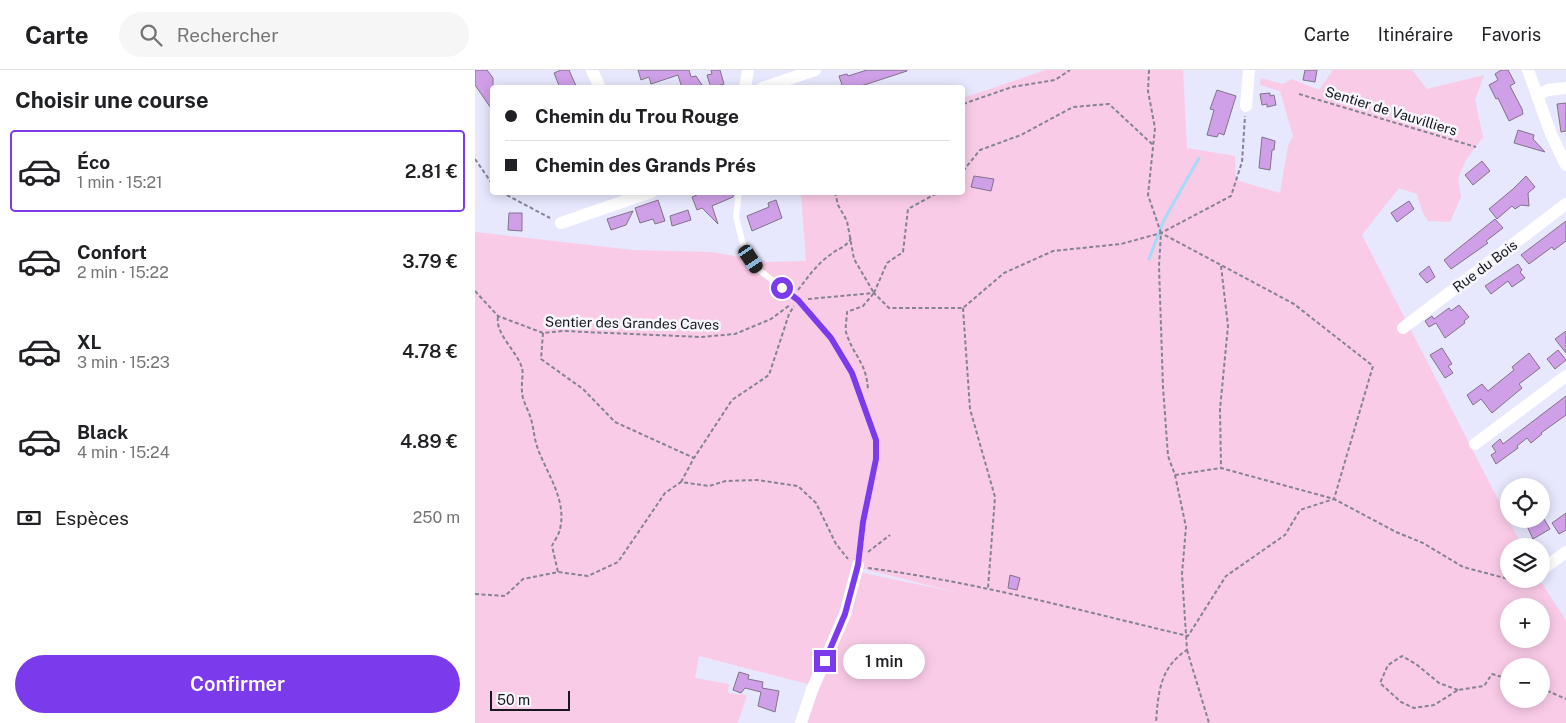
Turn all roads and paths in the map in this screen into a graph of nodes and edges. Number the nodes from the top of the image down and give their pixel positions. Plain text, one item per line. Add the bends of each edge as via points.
1 (593, 70) edge
2 (748, 70) edge
3 (815, 70) edge
4 (1070, 70) edge
5 (1149, 70) edge
6 (1249, 70) edge
7 (1528, 70) edge
8 (599, 85) edge
9 (746, 85) edge
10 (770, 85) edge
11 (1566, 88) edge
12 (1299, 94) dead end
13 (1538, 95) junction
14 (965, 103) edge
15 (1246, 106) joint
16 (1153, 145) junction
17 (1476, 146) dead end
18 (475, 159) edge
19 (1566, 165) edge
20 (965, 169) edge
21 (490, 181) edge
22 (507, 195) edge
23 (643, 195) edge
24 (739, 195) edge
25 (836, 195) edge
26 (934, 195) edge
27 (1566, 204) edge
28 (561, 224) joint
29 (1161, 233) junction
30 (851, 238) junction
31 (1221, 265) junction
32 (475, 291) edge
33 (874, 293) junction
34 (798, 300) junction
35 (963, 308) junction
36 (498, 316) junction
37 (1403, 328) dead end
38 (543, 333) junction
39 (1566, 376) edge
40 (869, 398) dead end
41 (1475, 444) dead end
42 (694, 458) junction
43 (1221, 468) junction
44 (1175, 475) junction
45 (681, 482) junction
46 (1334, 499) junction
47 (890, 535) dead end
48 (1566, 552) edge
49 (858, 564) junction
50 (1550, 564) edge
51 (558, 572) junction
52 (1500, 577) edge
53 (987, 588) junction
54 (475, 594) edge
55 (1188, 636) junction
56 (1187, 650) junction
57 (1500, 676) edge
58 (1458, 690) junction
59 (1550, 692) edge
60 (1566, 699) edge
61 (801, 723) edge
62 (1157, 723) edge
63 (1209, 723) edge

1 - 8 street
2 - 9 street
3 - 10 street
4 - 14 path via 1055,80 1012,87
5 - 16 path via 1148,91 1155,128
6 - 15 street
7 - 13 street
11 - 13 street
12 - 17 path, Sentier de Vauvilliers
13 - 19 street
15 - 29 path via 1242,162 1231,196
16 - 20 path via 1109,104 1073,107 1021,135 980,150
16 - 29 path via 1148,195
18 - 21 path
22 - 28 path
23 - 28 street
24 - 34 lane via 736,217 743,248 759,270
25 - 30 path
26 - 33 path via 908,209 903,252 887,263
27 - 37 street, Rue du Bois
29 - 31 path
29 - 35 path via 1121,244 1053,250 1004,273
29 - 44 path via 1163,387 1168,456
30 - 33 path via 854,259
30 - 34 path via 847,245 830,254 813,270 798,290
31 - 43 path via 1228,326 1220,409
31 - 46 path via 1294,304 1373,366
32 - 36 path, Sentier des Grandes Caves
33 - 34 path
33 - 35 path via 889,308
33 - 40 path via 863,306 847,312 846,331 863,362
34 - 38 path, Sentier des Grandes Caves via 771,319 735,334 701,337 563,330
34 - 42 path via 789,314 769,374 733,400
34 - 49 lane via 831,338 852,373 876,440 876,459
35 - 53 path via 970,409 995,497
36 - 38 path, Sentier des Grandes Caves
36 - 51 path via 501,333 523,369 520,388 535,441 557,494 560,530 551,546
38 - 42 path via 541,359 583,389 615,422
39 - 41 street
42 - 45 path
43 - 44 path
43 - 46 path
44 - 55 path via 1186,527 1182,574
45 - 49 path via 709,486 726,481 757,480 798,486 816,503 836,544 853,565
45 - 51 path via 665,494 618,562 588,576
46 - 52 path via 1396,532 1423,542 1463,567
46 - 55 path via 1301,510 1285,535 1226,576
47 - 49 path
48 - 50 street
49 - 53 path
49 - 61 street via 845,614
51 - 54 path via 523,579 505,596
53 - 55 path
55 - 56 path
56 - 62 path via 1177,656 1161,679
56 - 63 path
57 - 58 path via 1492,674 1484,686
58 - 58 path via 1434,705 1414,708 1401,702 1380,683 1388,665 1402,656 1439,683
59 - 60 path

